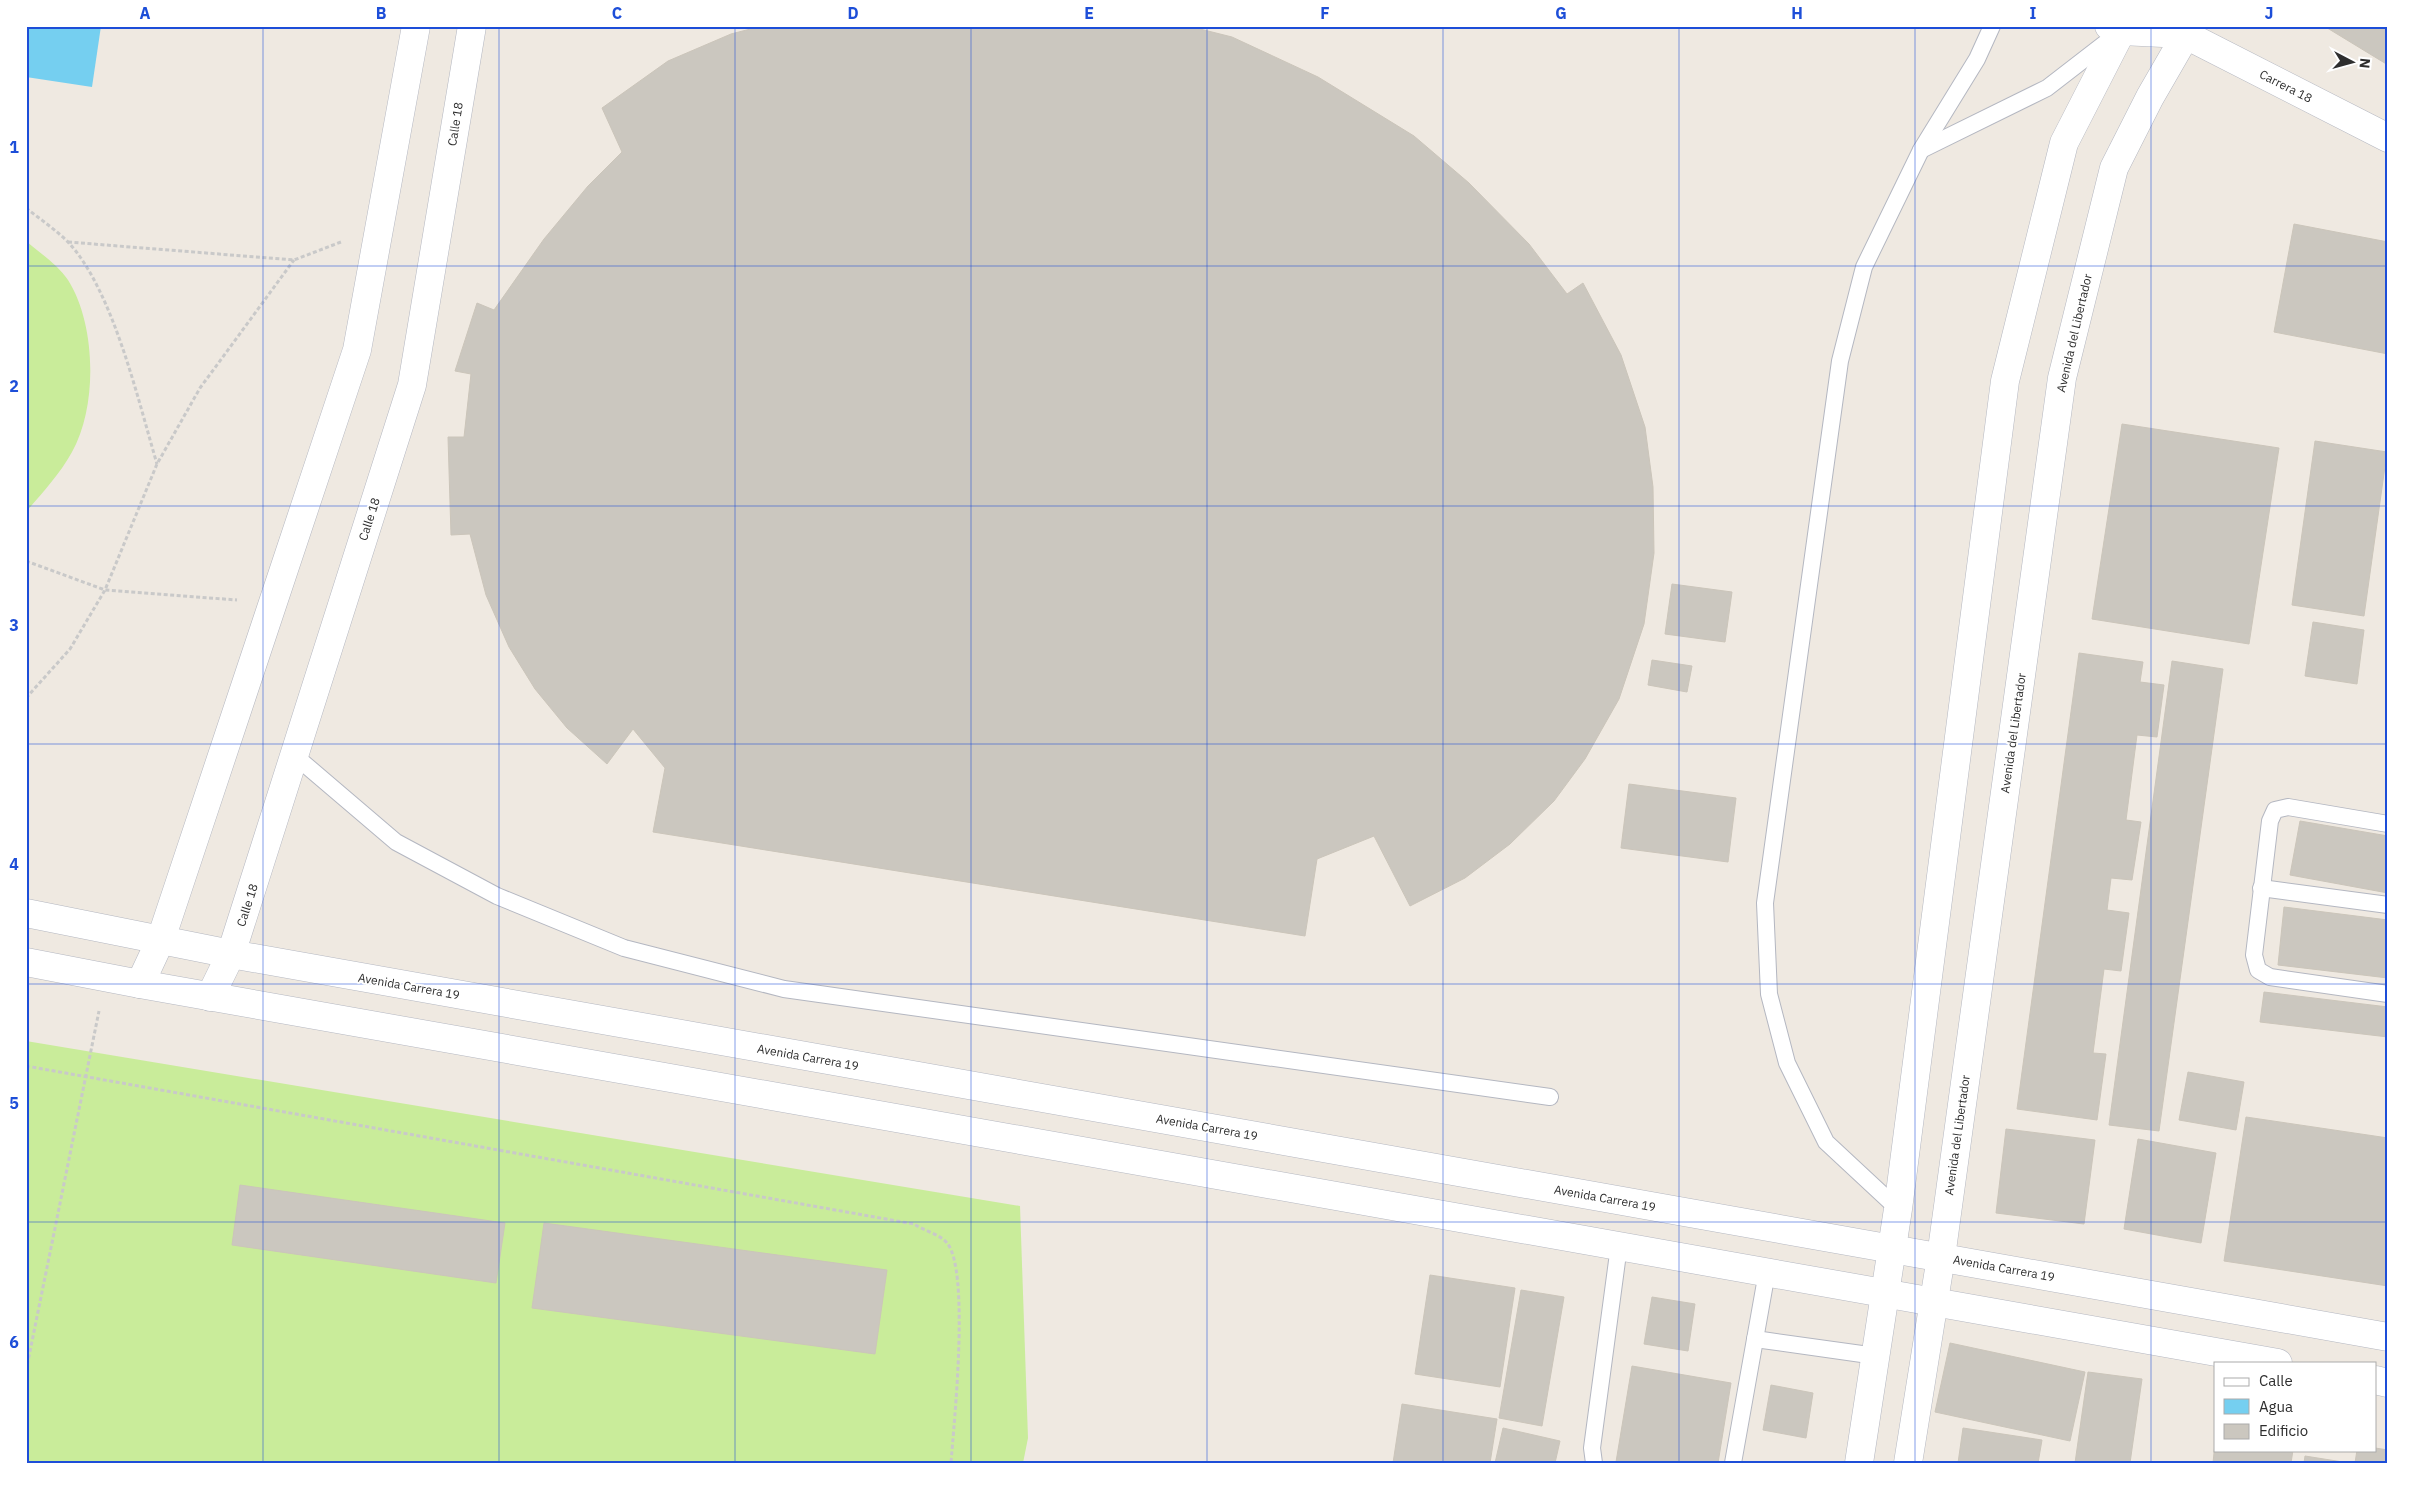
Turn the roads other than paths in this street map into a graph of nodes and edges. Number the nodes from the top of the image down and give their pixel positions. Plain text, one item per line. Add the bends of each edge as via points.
1 (416, 26) edge
2 (472, 26) edge
3 (1992, 26) edge
4 (2118, 28) edge
5 (2185, 29) edge
6 (2388, 138) edge
7 (1921, 150) junction
8 (294, 755) junction
9 (2388, 824) edge
10 (2260, 888) junction
11 (2388, 905) edge
12 (26, 913) edge
13 (161, 939) junction
14 (231, 954) junction
15 (26, 962) edge
16 (140, 984) junction
17 (2388, 994) edge
18 (210, 997) junction
19 (1550, 1097) dead end
20 (1898, 1209) junction
21 (1619, 1246) junction
22 (1892, 1249) junction
23 (1940, 1257) junction
24 (1767, 1272) junction
25 (1886, 1293) junction
26 (1934, 1301) junction
27 (2388, 1337) edge
28 (1755, 1339) junction
29 (1876, 1356) junction
30 (2272, 1362) edge
31 (1594, 1463) edge
32 (1733, 1463) edge
33 (1859, 1463) edge
34 (1908, 1463) edge

1 - 13 main road via 357,350
2 - 8 main road, Calle 18 via 412,385
3 - 7 lane via 1977,59
4 - 5 main road, Carrera 18
4 - 7 lane via 2047,88
4 - 20 main road via 2064,143 2005,381
5 - 6 main road, Carrera 18
5 - 23 main road, Avenida del Libertador via 2114,168 2062,378
7 - 20 lane via 1864,267 1840,361 1764,902 1768,994 1787,1063 1826,1142
8 - 14 main road, Calle 18
8 - 19 lane via 396,842 497,896 624,948 784,990
9 - 10 lane via 2288,807 2275,810 2270,821
10 - 11 lane
10 - 17 lane via 2254,955 2258,970 2270,977
12 - 13 main road, Avenida Carrera 19
13 - 14 main road, Avenida Carrera 19
13 - 16 main road
14 - 18 main road, Calle 18
14 - 22 main road, Avenida Carrera 19
15 - 16 main road
16 - 18 main road
18 - 21 main road
20 - 22 main road
21 - 24 main road
21 - 31 lane via 1592,1448
22 - 23 main road, Avenida Carrera 19
22 - 25 main road
23 - 26 main road, Avenida del Libertador
23 - 27 main road, Avenida Carrera 19
24 - 25 main road
24 - 28 lane
25 - 26 main road
25 - 29 main road
26 - 30 main road
26 - 34 main road, Avenida del Libertador
28 - 29 lane
28 - 32 lane
29 - 33 main road

